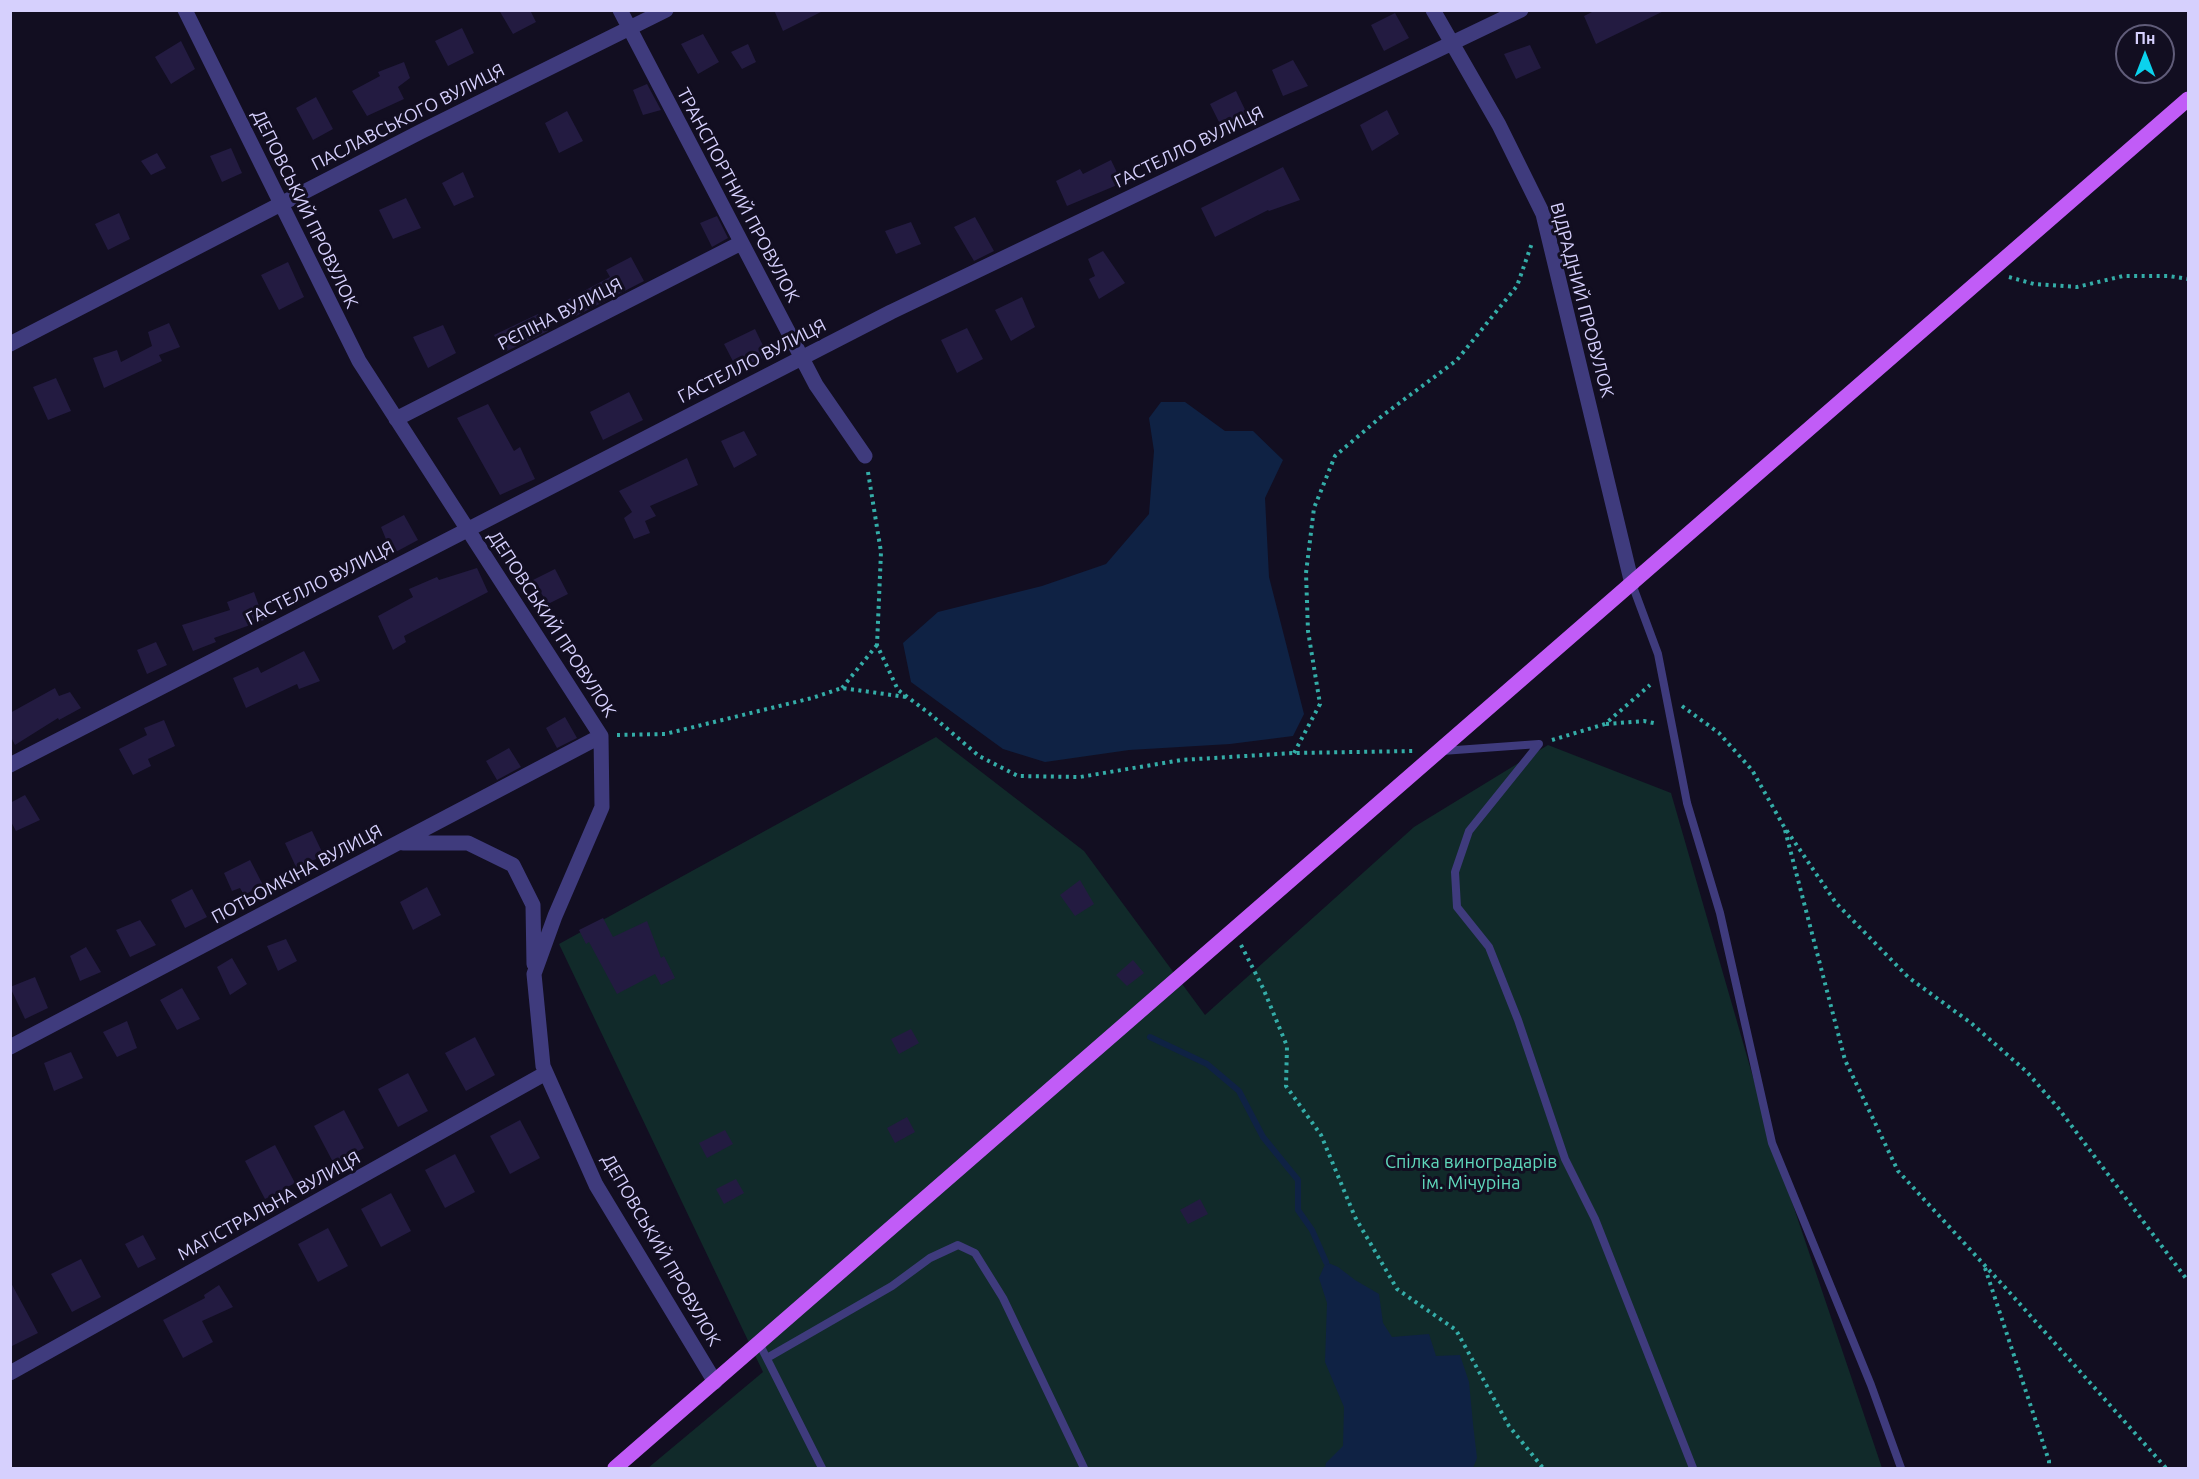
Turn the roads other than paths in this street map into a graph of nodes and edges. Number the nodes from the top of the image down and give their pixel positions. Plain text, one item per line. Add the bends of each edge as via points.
1 (185, 10) edge
2 (620, 10) edge
3 (666, 10) edge
4 (1433, 10) edge
5 (1521, 10) edge
6 (629, 28) junction
7 (1452, 43) junction
8 (2188, 99) edge
9 (282, 203) junction
10 (741, 243) junction
11 (10, 344) edge
12 (801, 358) junction
13 (396, 419) junction
14 (865, 456) road end
15 (467, 529) junction
16 (1632, 584) junction
17 (601, 736) junction
18 (1440, 751) junction
19 (10, 765) edge
20 (399, 843) junction
21 (534, 974) junction
22 (10, 1047) edge
23 (546, 1073) junction
24 (759, 1343) junction
25 (767, 1358) junction
26 (10, 1373) edge
27 (715, 1382) junction
28 (615, 1468) edge
29 (822, 1468) edge
30 (1084, 1468) edge
31 (1693, 1468) edge
32 (1901, 1468) edge

1 - 9 street, ДЕПОВСЬКИЙ ПРОВУЛОК
2 - 6 street, ТРАНСПОРТНИЙ ПРОВУЛОК
3 - 6 street, ПАСЛАВСЬКОГО ВУЛИЦЯ
4 - 7 street, ВІДРАДНИЙ ПРОВУЛОК
5 - 7 street, ГАСТЕЛЛО ВУЛИЦЯ
6 - 9 street, ПАСЛАВСЬКОГО ВУЛИЦЯ
6 - 10 street, ТРАНСПОРТНИЙ ПРОВУЛОК
7 - 12 street, ГАСТЕЛЛО ВУЛИЦЯ
7 - 16 street, ВІДРАДНИЙ ПРОВУЛОК via 1543,214
8 - 16 main road
9 - 11 street, ПАСЛАВСЬКОГО ВУЛИЦЯ
9 - 13 street, ДЕПОВСЬКИЙ ПРОВУЛОК via 358,362
10 - 12 street, ТРАНСПОРТНИЙ ПРОВУЛОК
10 - 13 street, РЄПІНА ВУЛИЦЯ
12 - 14 street, ТРАНСПОРТНИЙ ПРОВУЛОК
12 - 15 street, ГАСТЕЛЛО ВУЛИЦЯ
13 - 15 street, ДЕПОВСЬКИЙ ПРОВУЛОК
15 - 17 street, ДЕПОВСЬКИЙ ПРОВУЛОК
15 - 19 street, ГАСТЕЛЛО ВУЛИЦЯ
16 - 18 main road
16 - 32 lane via 1658,654 1687,803 1720,912 1772,1143
17 - 20 street, ПОТЬОМКІНА ВУЛИЦЯ
17 - 21 street, ДЕПОВСЬКИЙ ПРОВУЛОК via 602,807
18 - 24 main road
18 - 31 lane via 1539,744 1468,831 1455,872 1457,907 1489,947 1565,1159 1595,1219
20 - 21 street via 468,843 513,865 533,905
20 - 22 street, ПОТЬОМКІНА ВУЛИЦЯ
21 - 23 street, ДЕПОВСЬКИЙ ПРОВУЛОК
23 - 26 street, МАГІСТРАЛЬНА ВУЛИЦЯ
23 - 27 street, ДЕПОВСЬКИЙ ПРОВУЛОК via 596,1185
24 - 25 lane
24 - 27 main road
25 - 29 lane
25 - 30 lane via 892,1286 930,1258 958,1245 975,1252 1003,1298
27 - 28 main road

